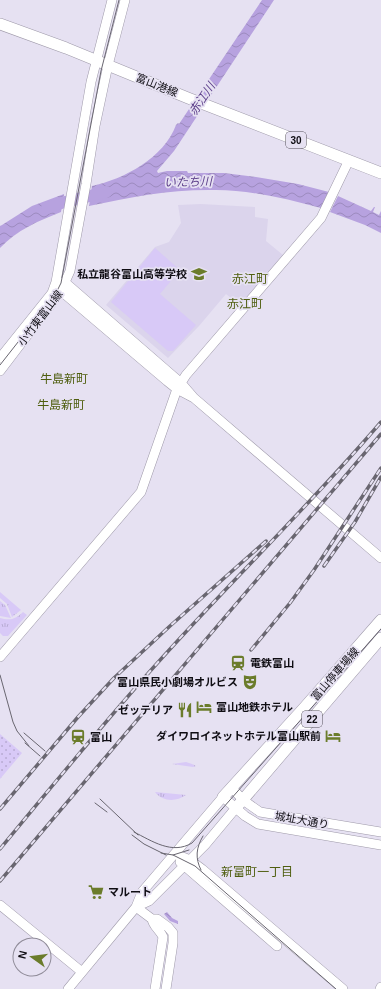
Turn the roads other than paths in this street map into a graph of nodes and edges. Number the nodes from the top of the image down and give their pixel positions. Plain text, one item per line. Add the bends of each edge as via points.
1 (112, 0) edge
2 (125, 0) edge
3 (0, 24) edge
4 (96, 61) junction
5 (108, 65) junction
6 (349, 160) junction
7 (381, 173) edge
8 (61, 286) junction
9 (0, 358) edge
10 (0, 371) edge
11 (179, 386) junction
12 (381, 558) edge
13 (381, 620) edge
14 (381, 638) edge
15 (0, 657) edge
16 (232, 788) junction
17 (223, 797) junction
18 (243, 800) junction
19 (235, 809) junction
20 (381, 832) edge
21 (381, 845) edge
22 (175, 854) junction
23 (186, 863) junction
24 (0, 905) edge
25 (136, 907) junction
26 (152, 919) junction
27 (277, 946) dead end
28 (82, 972) junction
29 (68, 989) edge
30 (155, 989) edge
31 (166, 989) edge
32 (343, 989) edge

1 - 4 street, 小竹東富山線
2 - 5 street, 小竹東富山線
3 - 4 main road, 富山港線 / 30
4 - 5 main road, 富山港線 / 30
4 - 8 street, 小竹東富山線 via 67,217
5 - 6 main road, 富山港線 / 30
5 - 8 street, 小竹東富山線 via 70,271
6 - 7 main road, 富山港線 / 30
6 - 11 street via 316,224
8 - 9 street, 小竹東富山線 via 52,293
8 - 10 street, 小竹東富山線
8 - 11 street
11 - 12 street
11 - 15 street via 141,492
13 - 16 main road, 富山停車場線 / 22
14 - 18 main road, 富山停車場線 / 22
16 - 17 main road, 富山停車場線 / 22
16 - 18 street, 城址大通り
17 - 19 street
17 - 22 street
18 - 19 main road, 富山停車場線 / 22
18 - 20 street, 城址大通り via 260,812
19 - 21 street via 258,824
19 - 23 street
22 - 23 street
22 - 25 street via 142,892
23 - 25 street via 149,901
23 - 27 street
23 - 32 street via 208,874
24 - 28 street
25 - 26 street
25 - 28 street
26 - 30 street via 164,937
26 - 31 street via 156,918 168,927 174,937
28 - 29 street

